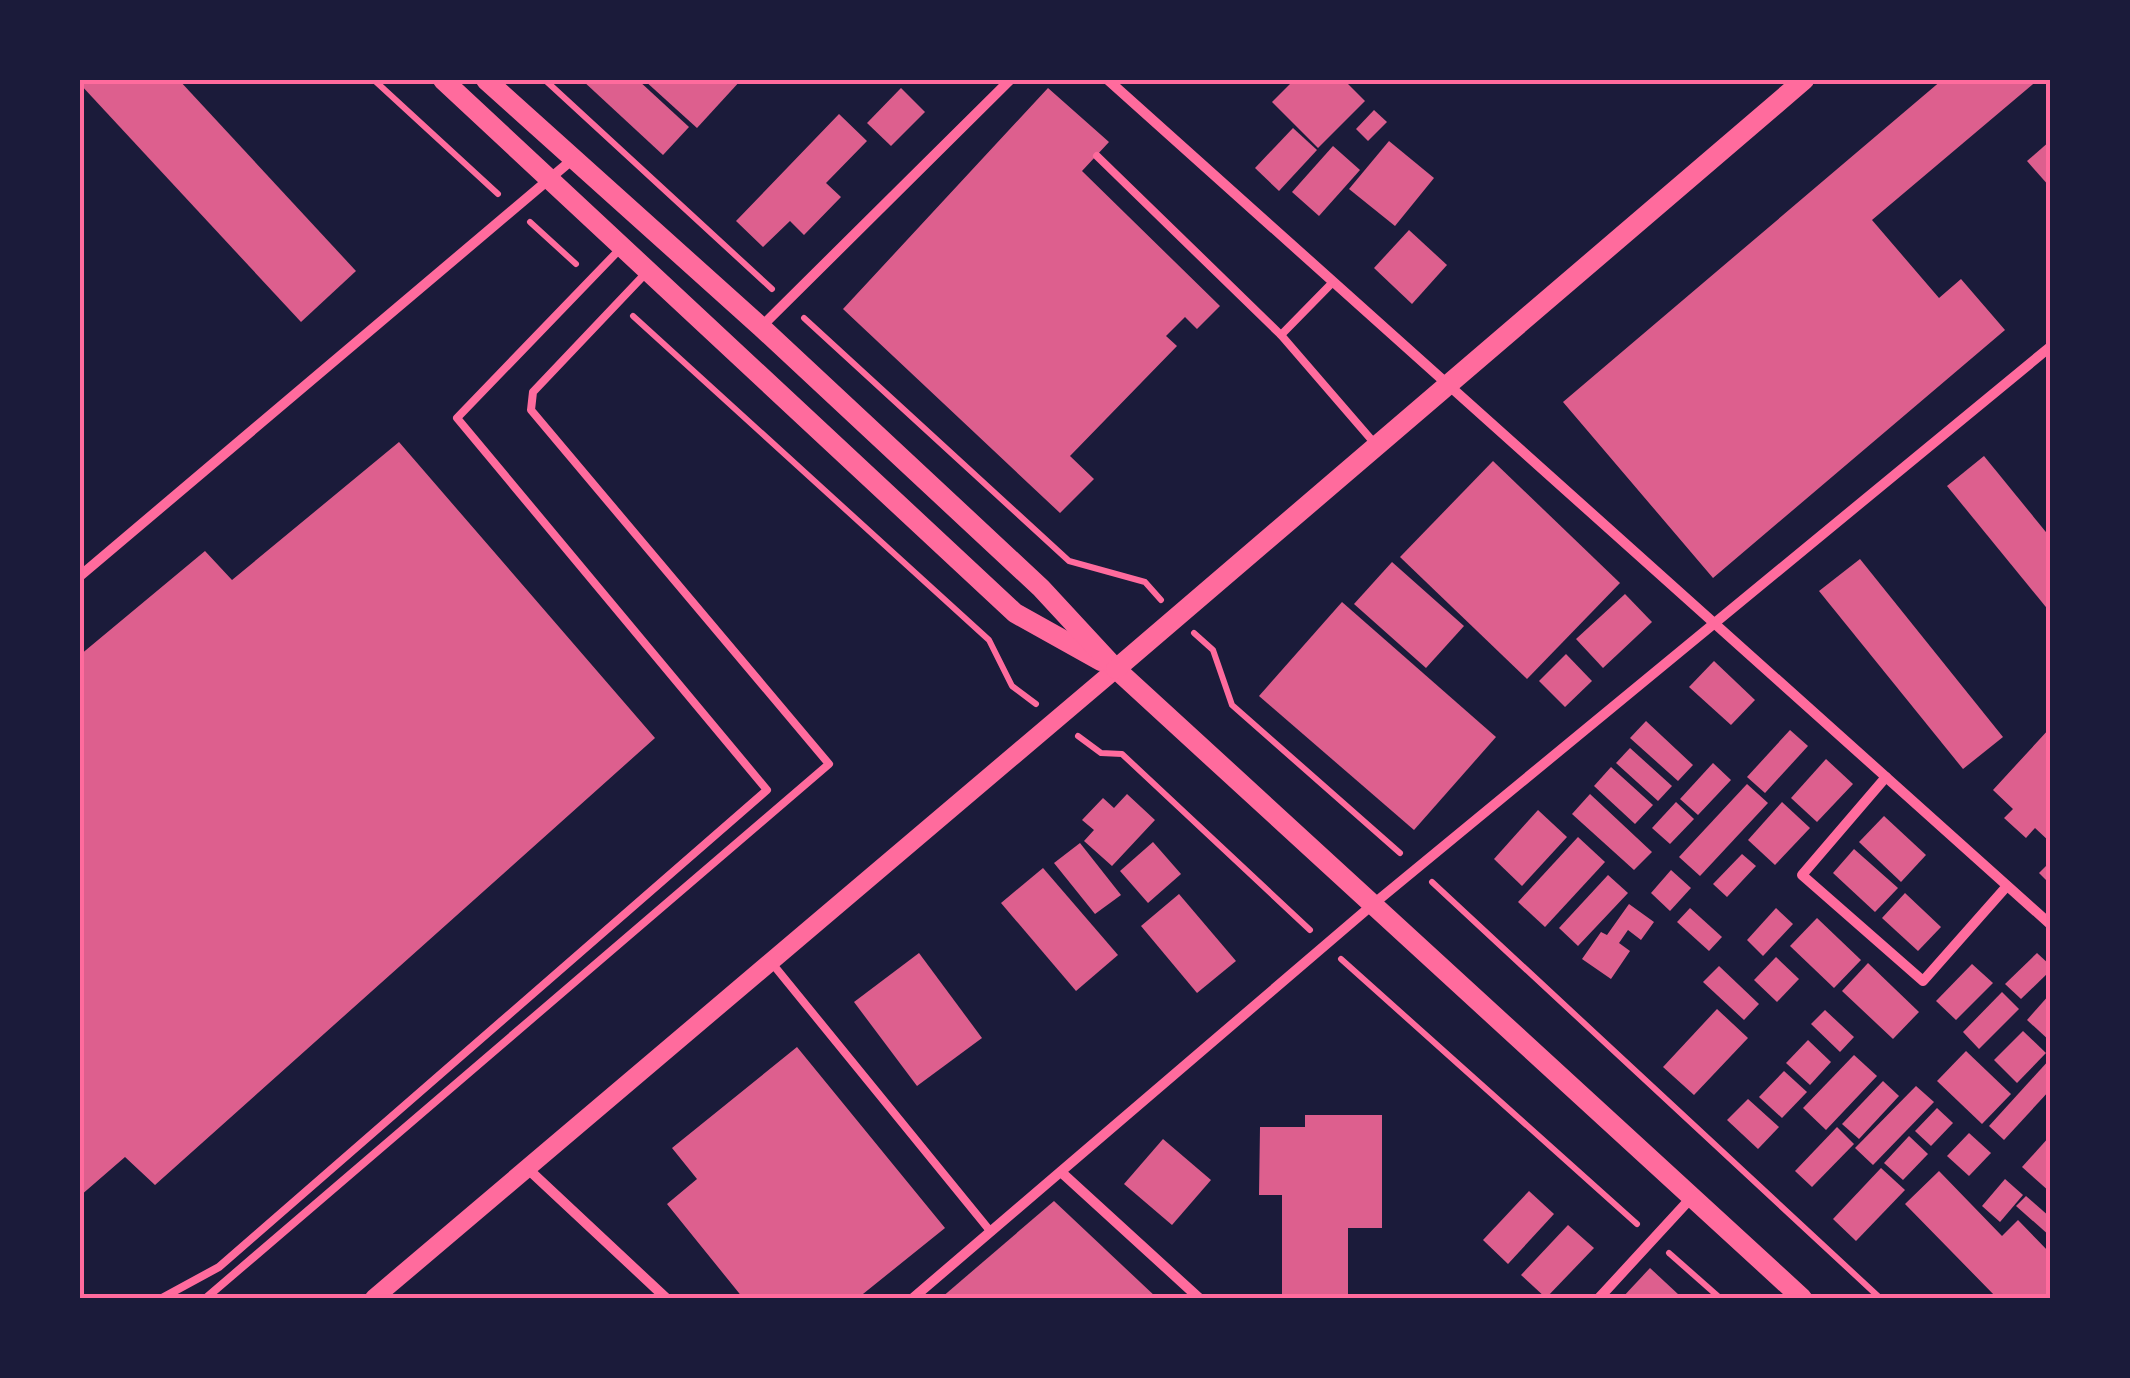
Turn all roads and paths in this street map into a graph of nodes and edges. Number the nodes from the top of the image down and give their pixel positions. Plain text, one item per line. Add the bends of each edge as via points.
1 (443, 80) edge
2 (486, 80) edge
3 (545, 80) edge
4 (1010, 80) edge
5 (1108, 80) edge
6 (1804, 80) edge
7 (1096, 156) dead end
8 (573, 159) junction
9 (551, 178) junction
10 (623, 246) junction
11 (649, 270) junction
12 (1334, 282) junction
13 (786, 302) junction
14 (760, 327) junction
15 (1281, 334) junction
16 (2050, 347) edge
17 (1447, 383) junction
18 (1376, 445) junction
19 (80, 576) edge
20 (1176, 617) junction
21 (1714, 623) junction
22 (1116, 670) junction
23 (1886, 777) junction
24 (1417, 868) junction
25 (2007, 886) junction
26 (1371, 906) junction
27 (2050, 924) edge
28 (771, 962) junction
29 (528, 1169) junction
30 (1061, 1172) junction
31 (1691, 1198) junction
32 (991, 1232) junction
33 (162, 1298) edge
34 (206, 1298) edge
35 (374, 1298) edge
36 (666, 1298) edge
37 (913, 1298) edge
38 (1199, 1298) edge
39 (1599, 1298) edge
40 (1802, 1298) edge
41 (1880, 1298) edge

1 - 9 main road
2 - 8 main road
3 - 13 path
4 - 13 street
5 - 12 street
6 - 17 main road
7 - 15 lane
8 - 9 street
8 - 14 main road
9 - 10 main road
9 - 19 street
10 - 11 main road
10 - 33 lane via 457,418 767,790 219,1266
11 - 22 main road via 1015,614
11 - 34 lane via 533,392 531,410 829,764
12 - 15 lane
12 - 17 street
13 - 14 street
13 - 20 path via 1068,561 1145,582
14 - 22 main road via 1041,588
15 - 18 lane
16 - 21 street
17 - 18 main road
17 - 21 street
18 - 20 main road
20 - 22 main road
20 - 24 path via 1213,650 1232,704
21 - 23 street
21 - 24 street
22 - 26 main road
22 - 28 street
23 - 25 street
23 - 25 street via 1802,875 1922,981
24 - 26 street
24 - 41 path
25 - 27 street
26 - 30 street
26 - 31 main road
28 - 29 street
28 - 32 lane
29 - 35 street
29 - 36 street
30 - 32 street
30 - 38 street
31 - 39 street
31 - 40 main road
32 - 37 street

